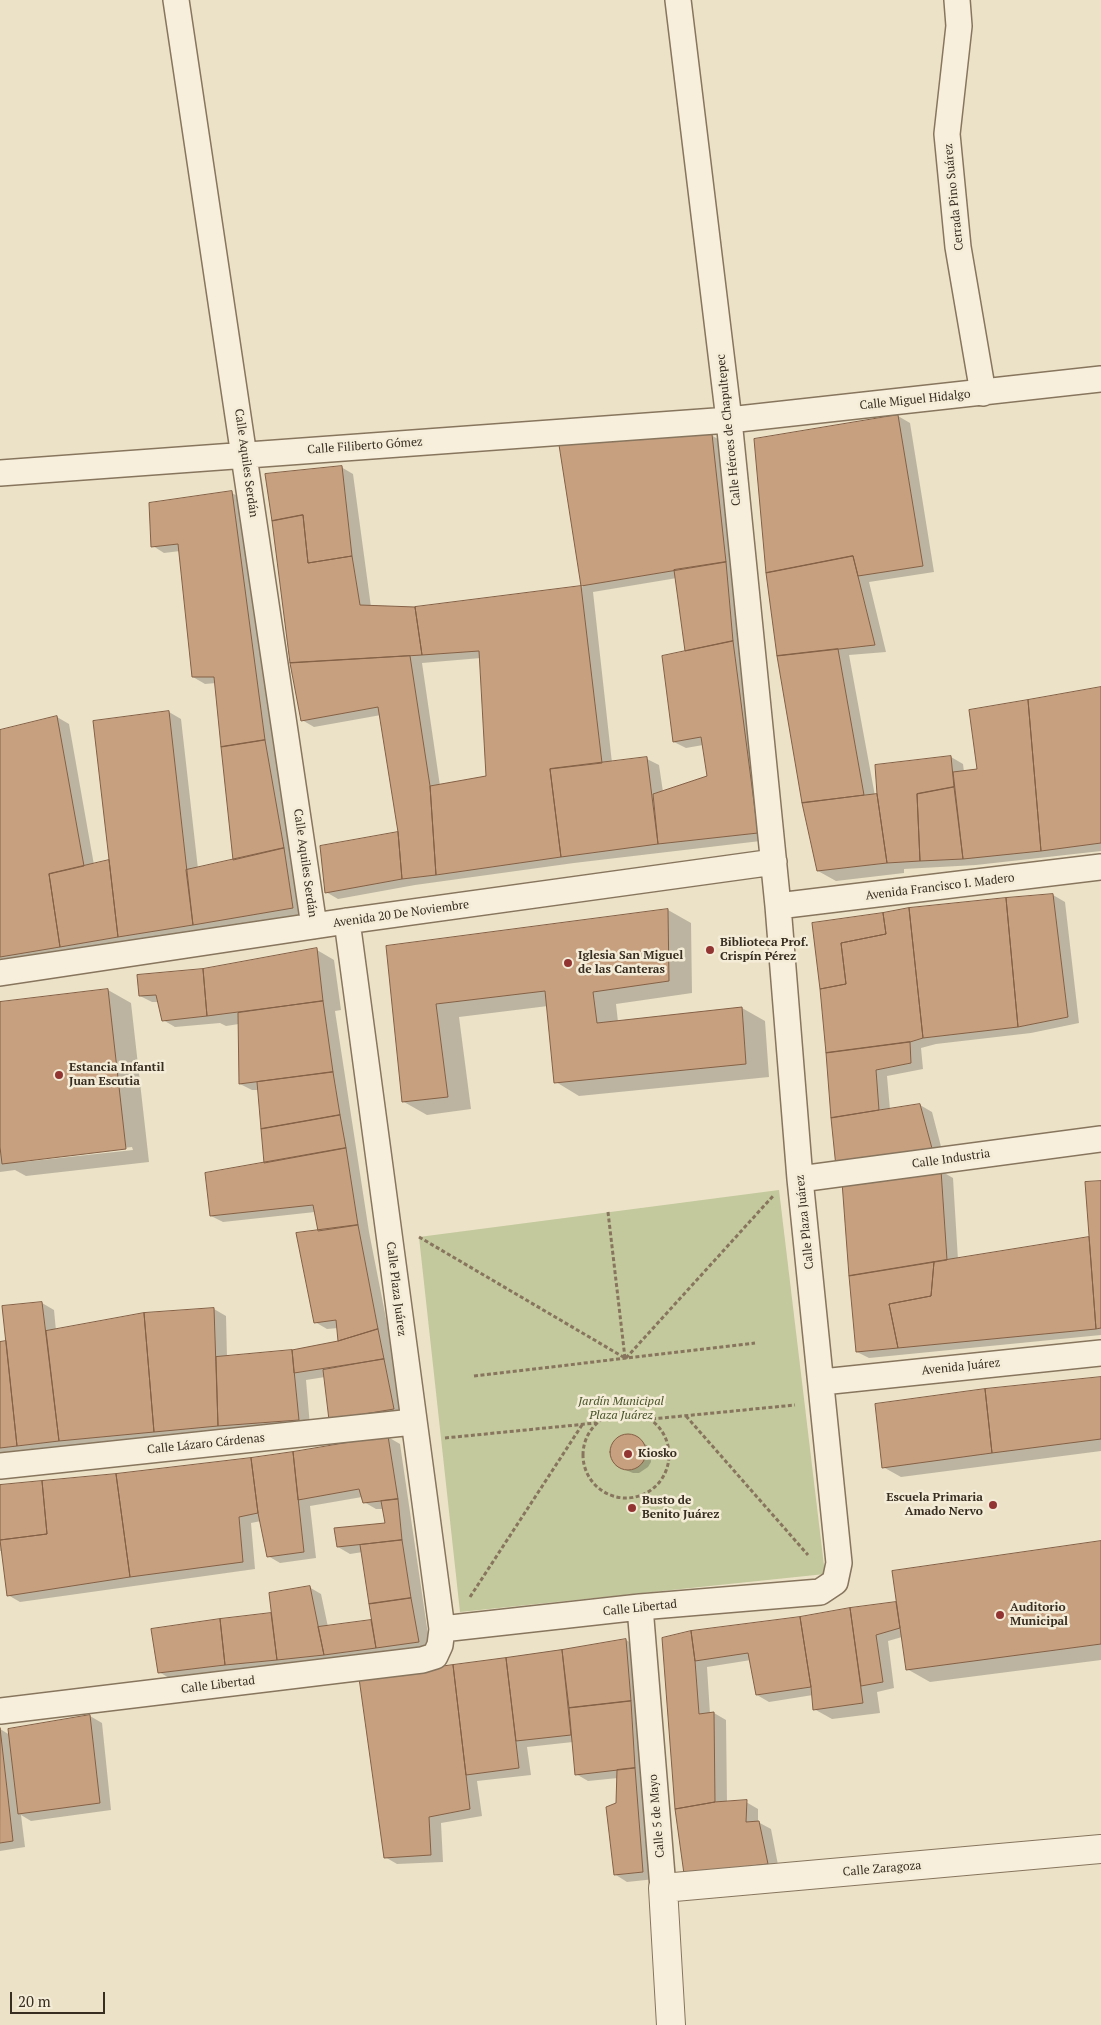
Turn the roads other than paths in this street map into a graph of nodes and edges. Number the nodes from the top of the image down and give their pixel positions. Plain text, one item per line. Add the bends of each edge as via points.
1 (176, 0) edge
2 (678, 0) edge
3 (957, 0) edge
4 (1101, 379) edge
5 (983, 393) junction
6 (729, 420) junction
7 (245, 455) junction
8 (0, 473) edge
9 (774, 862) junction
10 (1101, 867) edge
11 (778, 906) junction
12 (347, 921) junction
13 (314, 926) junction
14 (0, 973) edge
15 (1101, 1139) edge
16 (789, 1184) junction
17 (1101, 1353) edge
18 (822, 1382) junction
19 (413, 1422) junction
20 (0, 1466) edge
21 (835, 1582) joint
22 (640, 1607) junction
23 (442, 1629) junction
24 (435, 1656) joint
25 (0, 1711) edge
26 (1101, 1850) edge
27 (663, 1888) junction
28 (671, 2025) edge

1 - 7 street, Calle Aquiles Serdán
2 - 6 street, Calle Héroes de Chapultepec
3 - 5 street, Cerrada Pino Suárez via 959,26 947,134 958,247
4 - 5 street, Calle Miguel Hidalgo
5 - 6 street, Calle Miguel Hidalgo
6 - 7 street, Calle Filiberto Gómez
6 - 9 street, Calle Héroes de Chapultepec
7 - 8 street, Calle Filiberto Gómez
7 - 13 street, Calle Aquiles Serdán
9 - 11 street, Calle Plaza Juárez
9 - 12 street, Avenida 20 De Noviembre
10 - 11 street, Avenida Francisco I. Madero
11 - 16 street, Calle Plaza Juárez
12 - 13 street, Avenida 20 De Noviembre
12 - 19 street, Calle Plaza Juárez
13 - 14 street, Avenida 20 De Noviembre
15 - 16 street, Calle Industria
16 - 18 street, Calle Plaza Juárez
17 - 18 street, Avenida Juárez
18 - 21 street, Calle Plaza Juárez via 840,1563
19 - 20 street, Calle Lázaro Cárdenas
19 - 23 street, Calle Plaza Juárez
21 - 22 street, Calle Libertad via 820,1592
22 - 23 street, Calle Libertad
22 - 27 street, Calle 5 de Mayo
23 - 24 street, Calle Plaza Juárez
24 - 25 street, Calle Libertad
26 - 27 street, Calle Zaragoza
27 - 28 street, Calle 5 de Mayo

